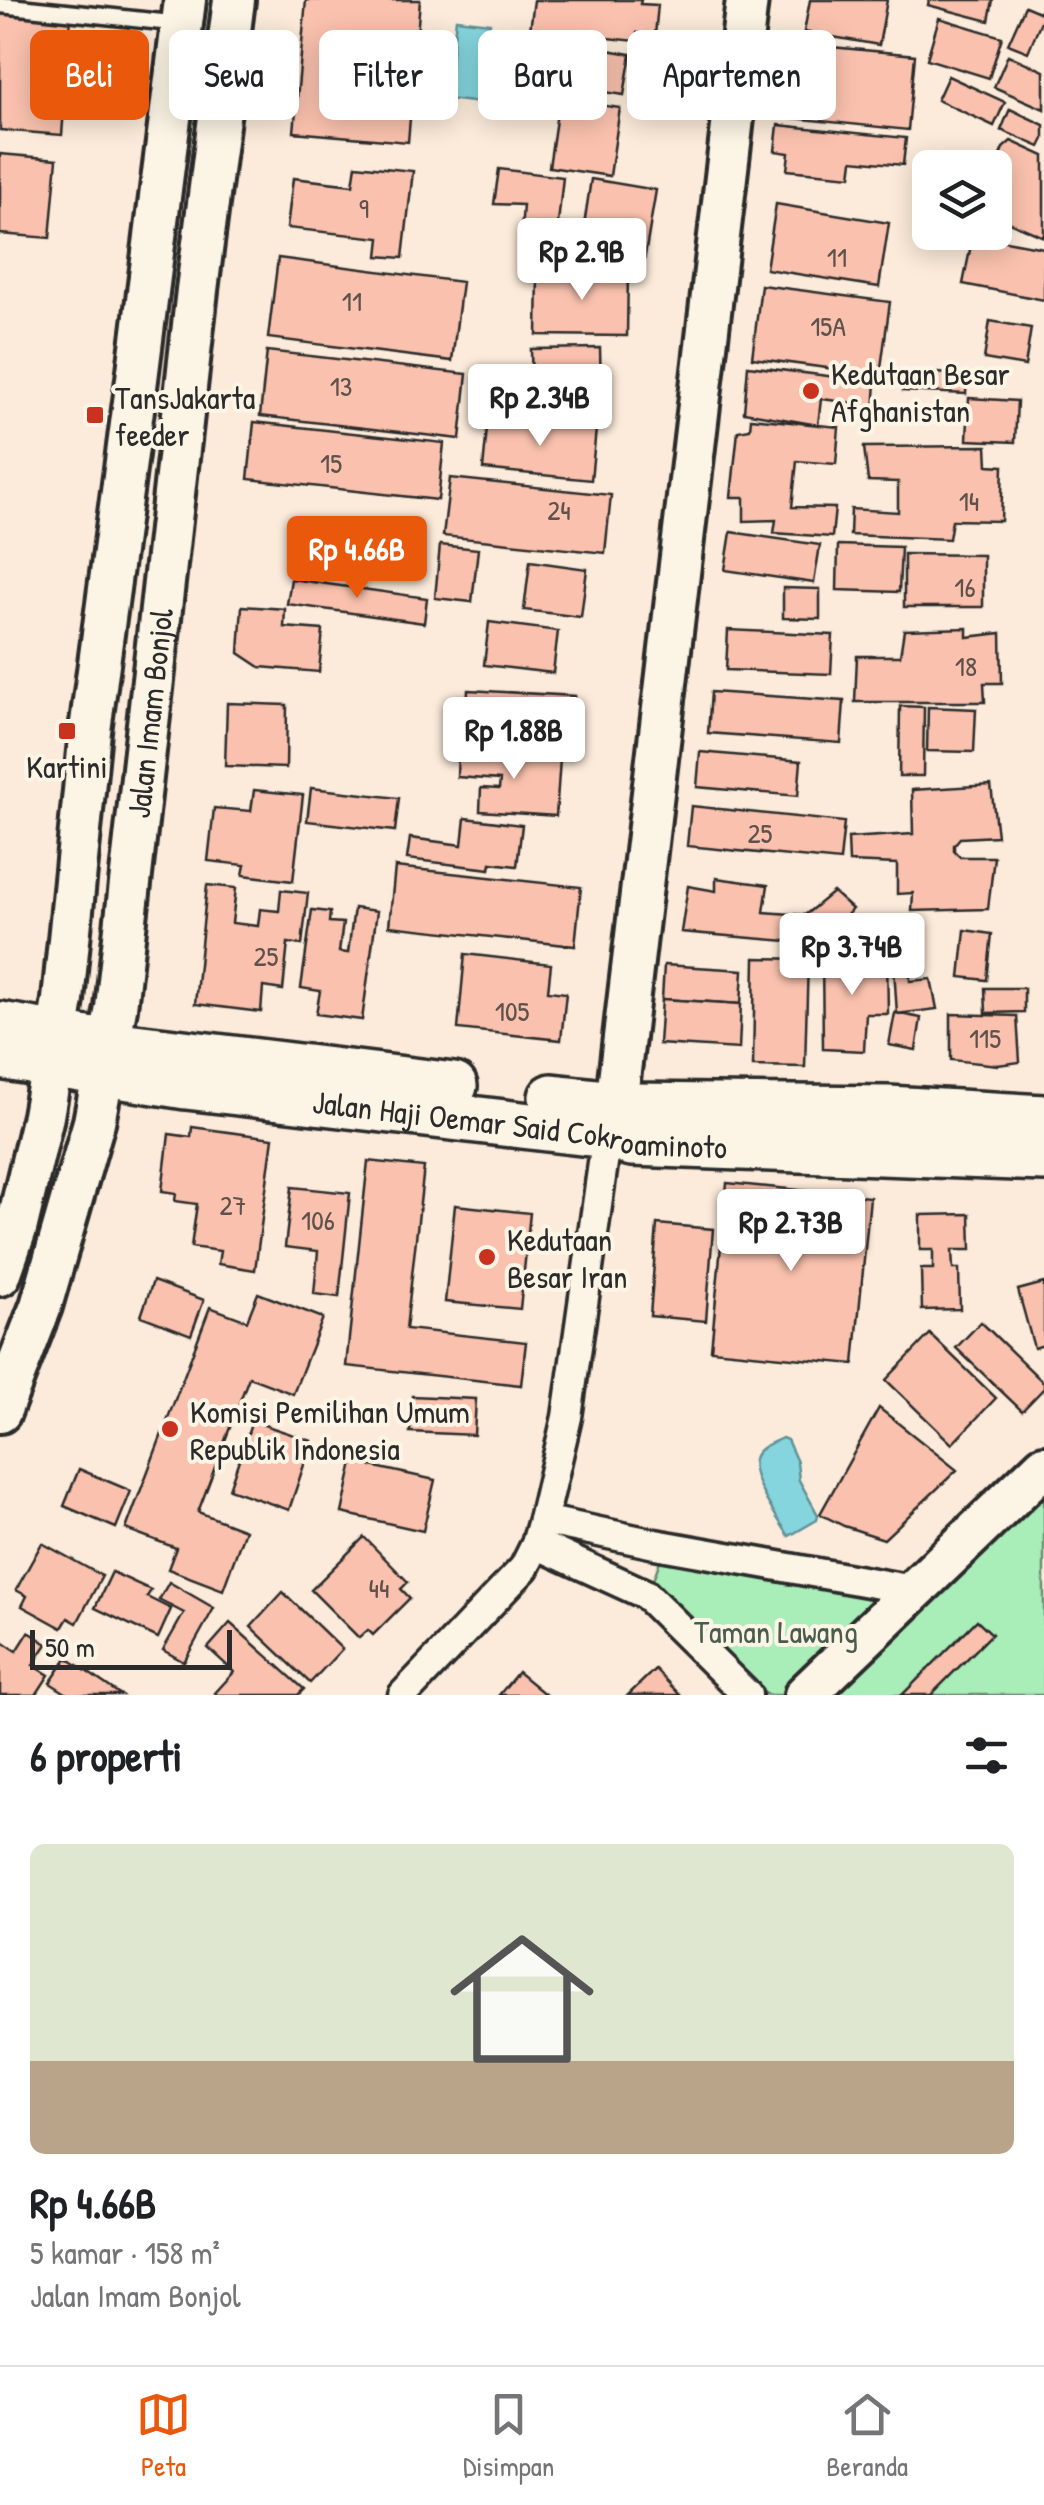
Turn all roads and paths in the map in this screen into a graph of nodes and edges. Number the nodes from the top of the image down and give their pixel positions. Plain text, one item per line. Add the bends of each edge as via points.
1 (234, 0) edge
2 (748, 0) edge
3 (0, 5) edge
4 (183, 12) edge
5 (150, 283) junction
6 (197, 290) junction
7 (0, 1025) edge
8 (55, 1049) junction
9 (0, 1056) edge
10 (107, 1059) junction
11 (1044, 1118) edge
12 (612, 1120) junction
13 (1044, 1158) edge
14 (0, 1275) edge
15 (0, 1412) edge
16 (1044, 1466) edge
17 (539, 1532) junction
18 (655, 1544) junction
19 (913, 1590) junction
20 (645, 1594) junction
21 (403, 1695) edge
22 (747, 1695) edge
23 (806, 1695) edge

1 - 6 main road, Jalan Imam Bonjol
2 - 12 main road
3 - 4 lane
4 - 5 main road, Jalan Imam Bonjol
5 - 6 main road
5 - 8 main road, Jalan Imam Bonjol
6 - 10 main road, Jalan Imam Bonjol
7 - 8 main road, Jalan Haji Oemar Said Cokroaminoto
8 - 9 main road, Jalan Haji Oemar Said Cokroaminoto
8 - 10 main road, Jalan Haji Oemar Said Cokroaminoto
8 - 14 main road, Jalan Imam Bonjol
10 - 12 main road, Jalan Haji Oemar Said Cokroaminoto via 186,1086
10 - 15 main road, Jalan Imam Bonjol via 41,1306
11 - 12 main road, Jalan Haji Oemar Said Cokroaminoto via 888,1109
12 - 13 main road, Jalan Haji Oemar Said Cokroaminoto via 632,1143
12 - 17 street via 567,1418
16 - 19 main road
17 - 18 street
17 - 20 street
17 - 21 street via 524,1568
18 - 19 street
18 - 20 street via 643,1578
19 - 23 main road
20 - 22 street

